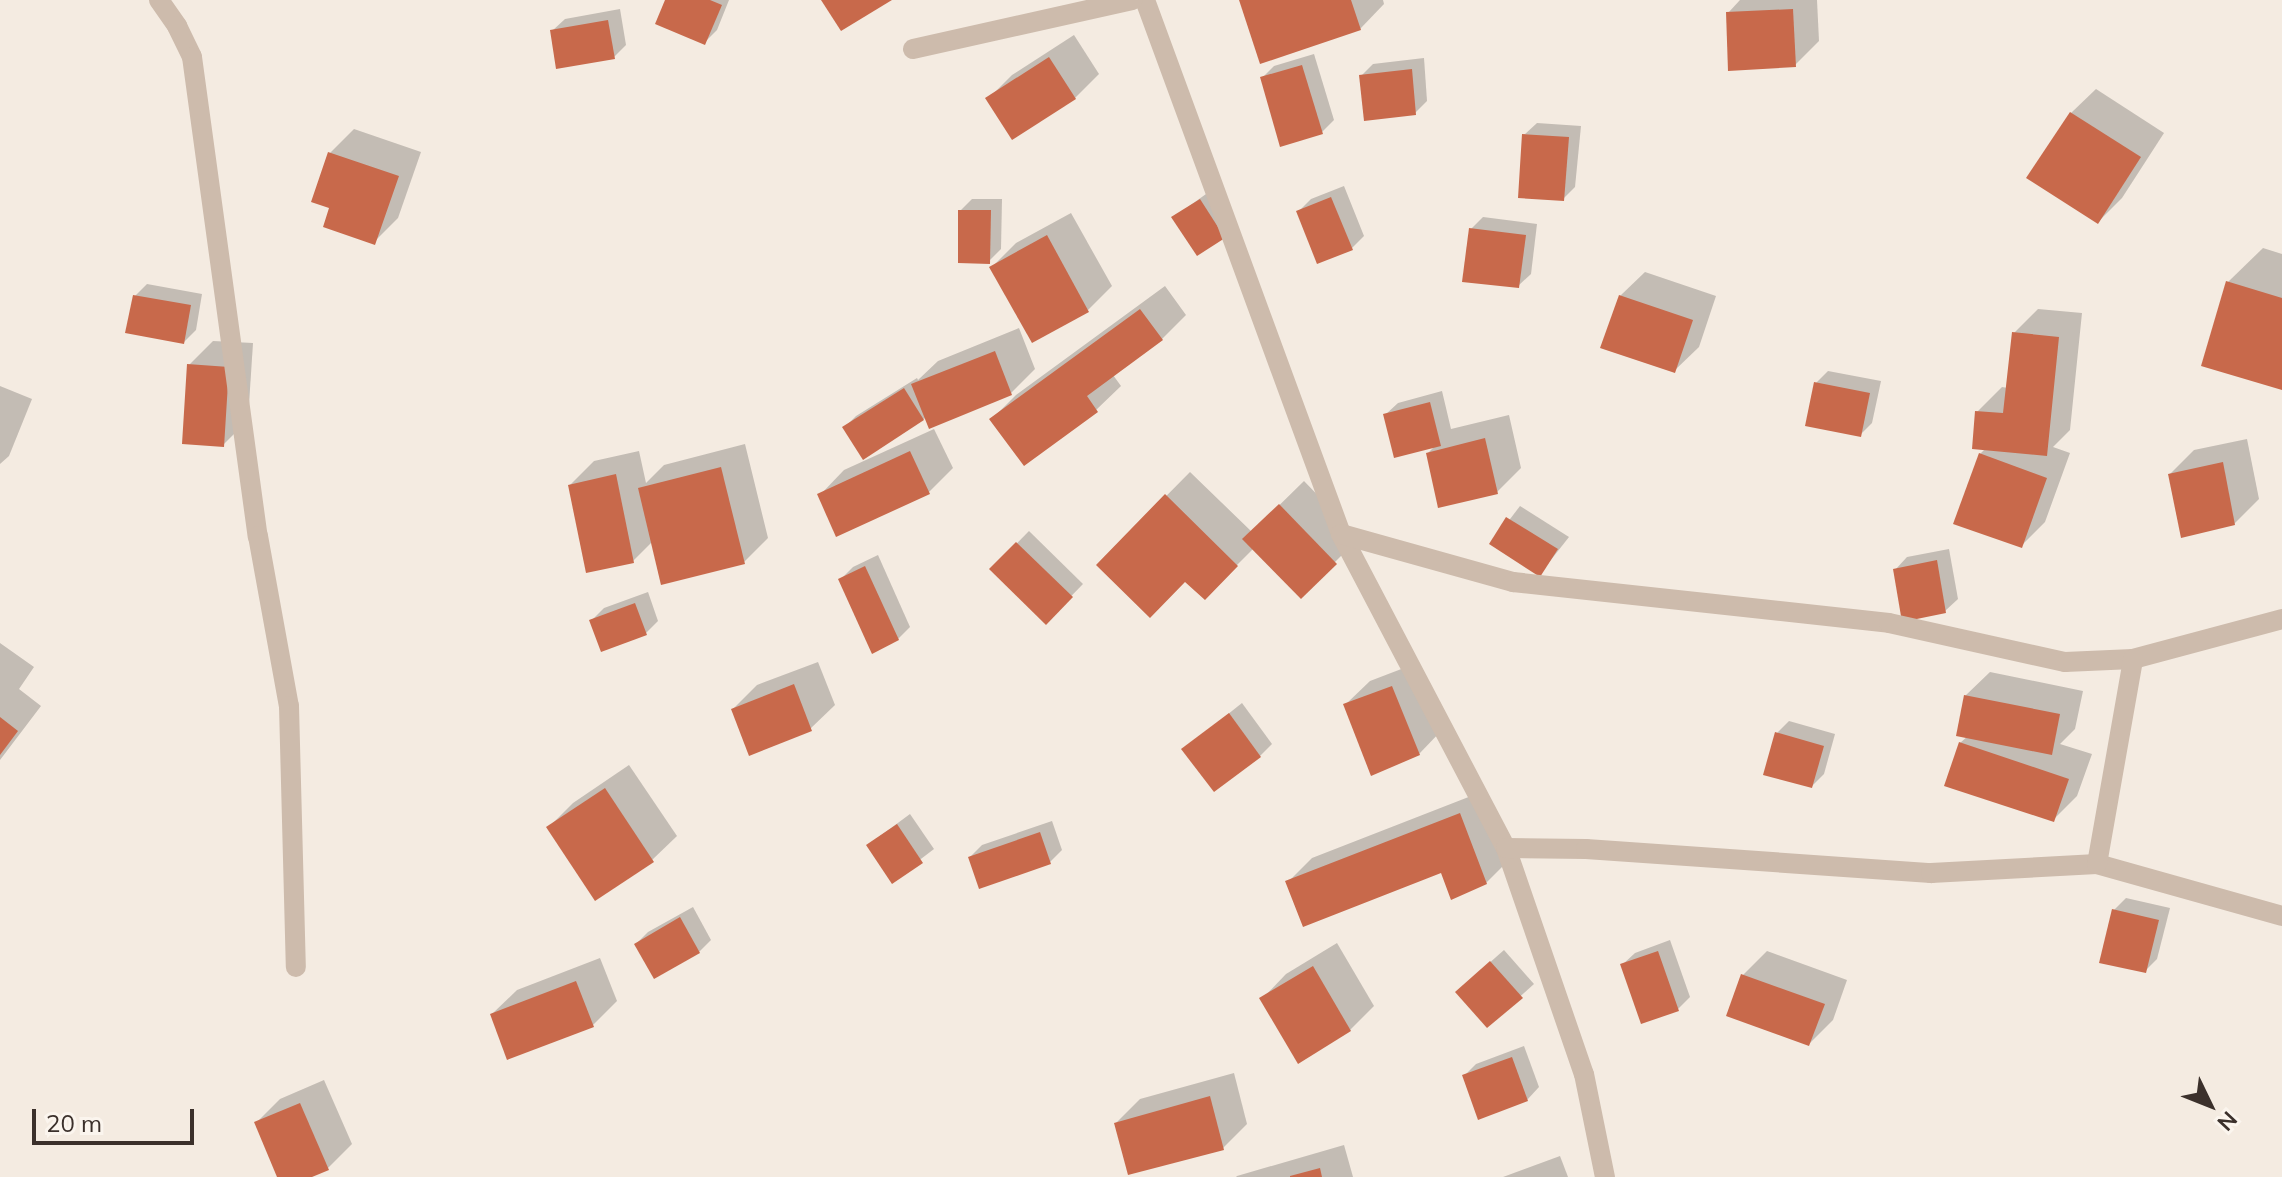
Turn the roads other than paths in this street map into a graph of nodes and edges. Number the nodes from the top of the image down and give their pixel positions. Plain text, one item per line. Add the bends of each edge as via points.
1 (159, 0) edge
2 (1133, 0) edge
3 (1145, 0) edge
4 (913, 49) dead end
5 (1341, 534) junction
6 (2282, 619) edge
7 (2133, 659) junction
8 (1506, 848) junction
9 (2097, 864) junction
10 (2282, 916) edge
11 (296, 967) dead end
12 (1605, 1177) edge

1 - 11 street via 192,57 258,536 289,706
2 - 4 street
3 - 5 street
5 - 7 street via 1513,582 1889,623 2065,662
5 - 8 street
6 - 7 street
7 - 9 street
8 - 9 street via 1931,873
8 - 12 street via 1584,1074
9 - 10 street

